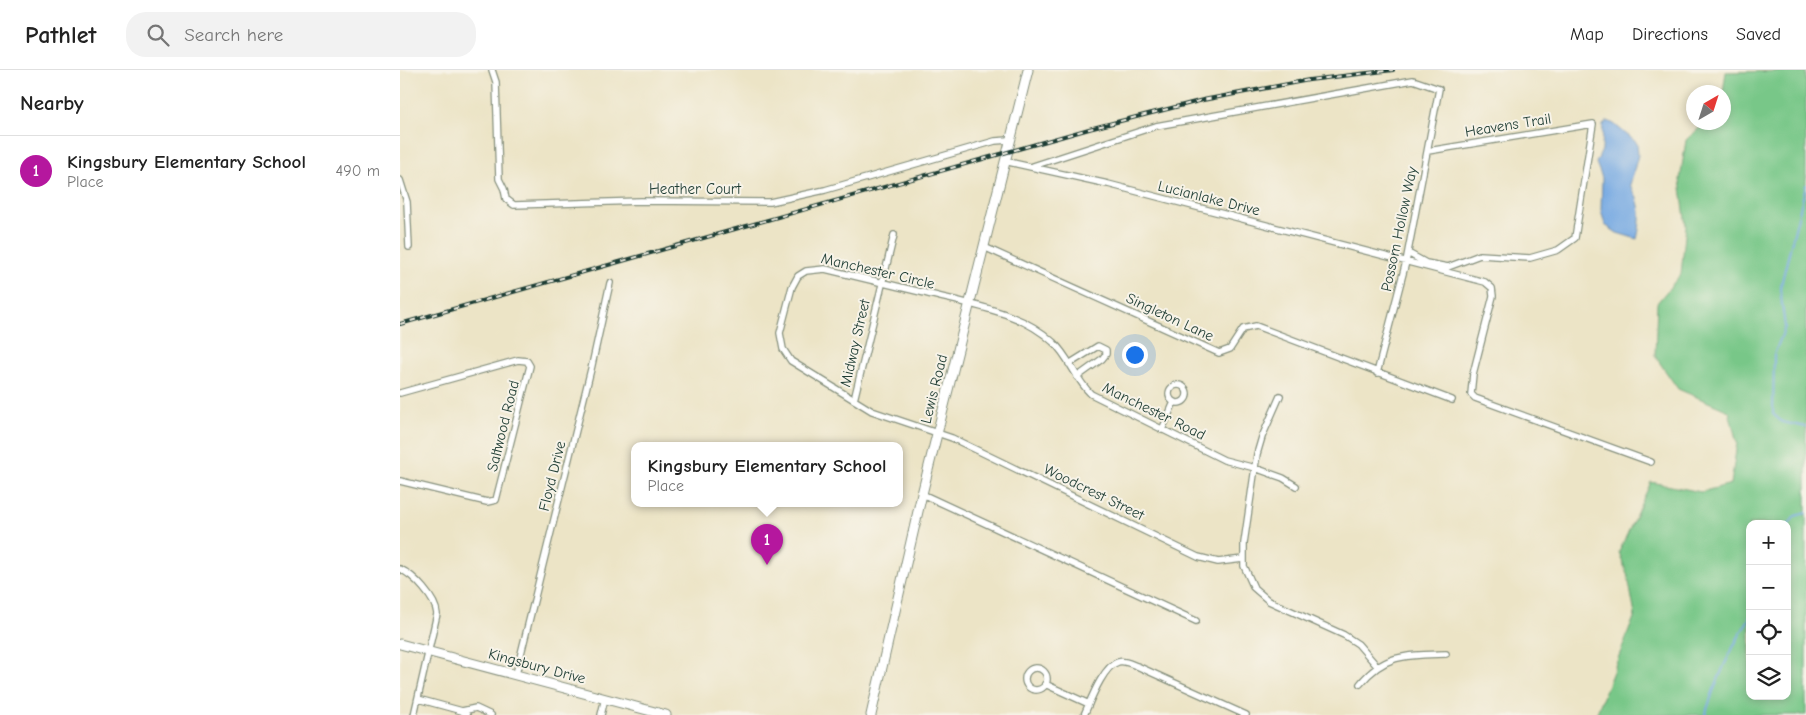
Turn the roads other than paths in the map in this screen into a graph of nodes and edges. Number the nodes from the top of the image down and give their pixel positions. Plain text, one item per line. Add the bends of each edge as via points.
1 (492, 70) edge
2 (1028, 70) edge
3 (1009, 140) junction
4 (1428, 151) junction
5 (1004, 161) junction
6 (1031, 167) junction
7 (400, 180) edge
8 (894, 234) dead end
9 (409, 247) dead end
10 (984, 247) junction
11 (1408, 253) junction
12 (1406, 262) junction
13 (610, 282) dead end
14 (882, 283) junction
15 (969, 304) junction
16 (1069, 364) junction
17 (1377, 372) junction
18 (1076, 377) junction
19 (400, 393) edge
20 (1280, 396) dead end
21 (854, 400) junction
22 (1452, 400) dead end
23 (1174, 402) dead end
24 (1162, 430) junction
25 (937, 433) junction
26 (1651, 462) dead end
27 (1255, 468) junction
28 (400, 481) edge
29 (1296, 486) dead end
30 (922, 494) junction
31 (1243, 559) junction
32 (400, 570) edge
33 (1196, 621) dead end
34 (400, 644) edge
35 (429, 651) junction
36 (1446, 654) dead end
37 (1377, 666) junction
38 (516, 674) junction
39 (1045, 684) dead end
40 (1360, 684) dead end
41 (605, 698) junction
42 (418, 699) junction
43 (1089, 704) junction
44 (465, 713) edge
45 (414, 715) edge
46 (491, 715) edge
47 (601, 715) edge
48 (666, 715) edge
49 (871, 715) edge
50 (1084, 715) edge
51 (1246, 715) edge

1 - 3 street, Heather Court via 496,82 499,179 506,199 514,205 770,202 825,190 995,141
2 - 3 street, Lewis Road
3 - 5 street, Lewis Road
4 - 6 street, Possom Hollow Way via 1439,89 1413,80 1156,126
4 - 11 street, Possom Hollow Way
4 - 11 street, Heavens Trail via 1593,124 1575,238 1571,242 1558,250 1530,258 1480,255 1448,267 1426,263
5 - 6 street, Lucianlake Drive
5 - 10 street, Lewis Road
6 - 12 street, Lucianlake Drive
7 - 9 street via 407,202
8 - 14 street, Midway Street
10 - 15 street, Lewis Road
10 - 17 street, Singleton Lane via 1219,353 1230,349 1243,329 1256,326
11 - 12 street, Possom Hollow Way
12 - 17 street, Possom Hollow Way
12 - 26 street, Lucianlake Drive via 1485,282 1492,288 1493,296 1471,394
13 - 38 street, Floyd Drive
14 - 15 street, Manchester Circle
14 - 21 street, Midway Street
14 - 21 street, Manchester Circle via 825,269 806,271 798,276 792,287 780,333 783,349 791,361
15 - 16 street, Manchester Road via 1006,315 1040,332 1058,347
15 - 25 street, Lewis Road
16 - 18 street, Manchester Road
16 - 18 street via 1098,346 1106,350 1105,357
17 - 22 street, Singleton Lane
18 - 24 street, Manchester Road via 1091,394
19 - 28 street, Saltwood Road via 518,360 527,361 530,366 496,500 487,502
20 - 27 street via 1262,436
21 - 25 street, Manchester Circle via 884,416
23 - 24 street
24 - 27 street, Manchester Road via 1224,460
25 - 30 street, Lewis Road
25 - 31 street, Woodcrest Street via 1198,557 1218,562
27 - 29 street, Manchester Road
27 - 31 street
30 - 33 street
30 - 49 street, Lewis Road
31 - 37 street via 1258,593 1344,635 1358,644
32 - 35 street via 411,576 436,608
34 - 35 street, Kingsbury Drive
35 - 38 street, Kingsbury Drive
35 - 42 street
36 - 37 street via 1396,657
37 - 40 street
38 - 41 street, Kingsbury Drive
39 - 43 street
41 - 47 street
41 - 48 street, Kingsbury Drive
42 - 44 street
42 - 45 street
43 - 50 street
43 - 51 street via 1104,674 1120,662 1137,666
44 - 46 street via 476,708

